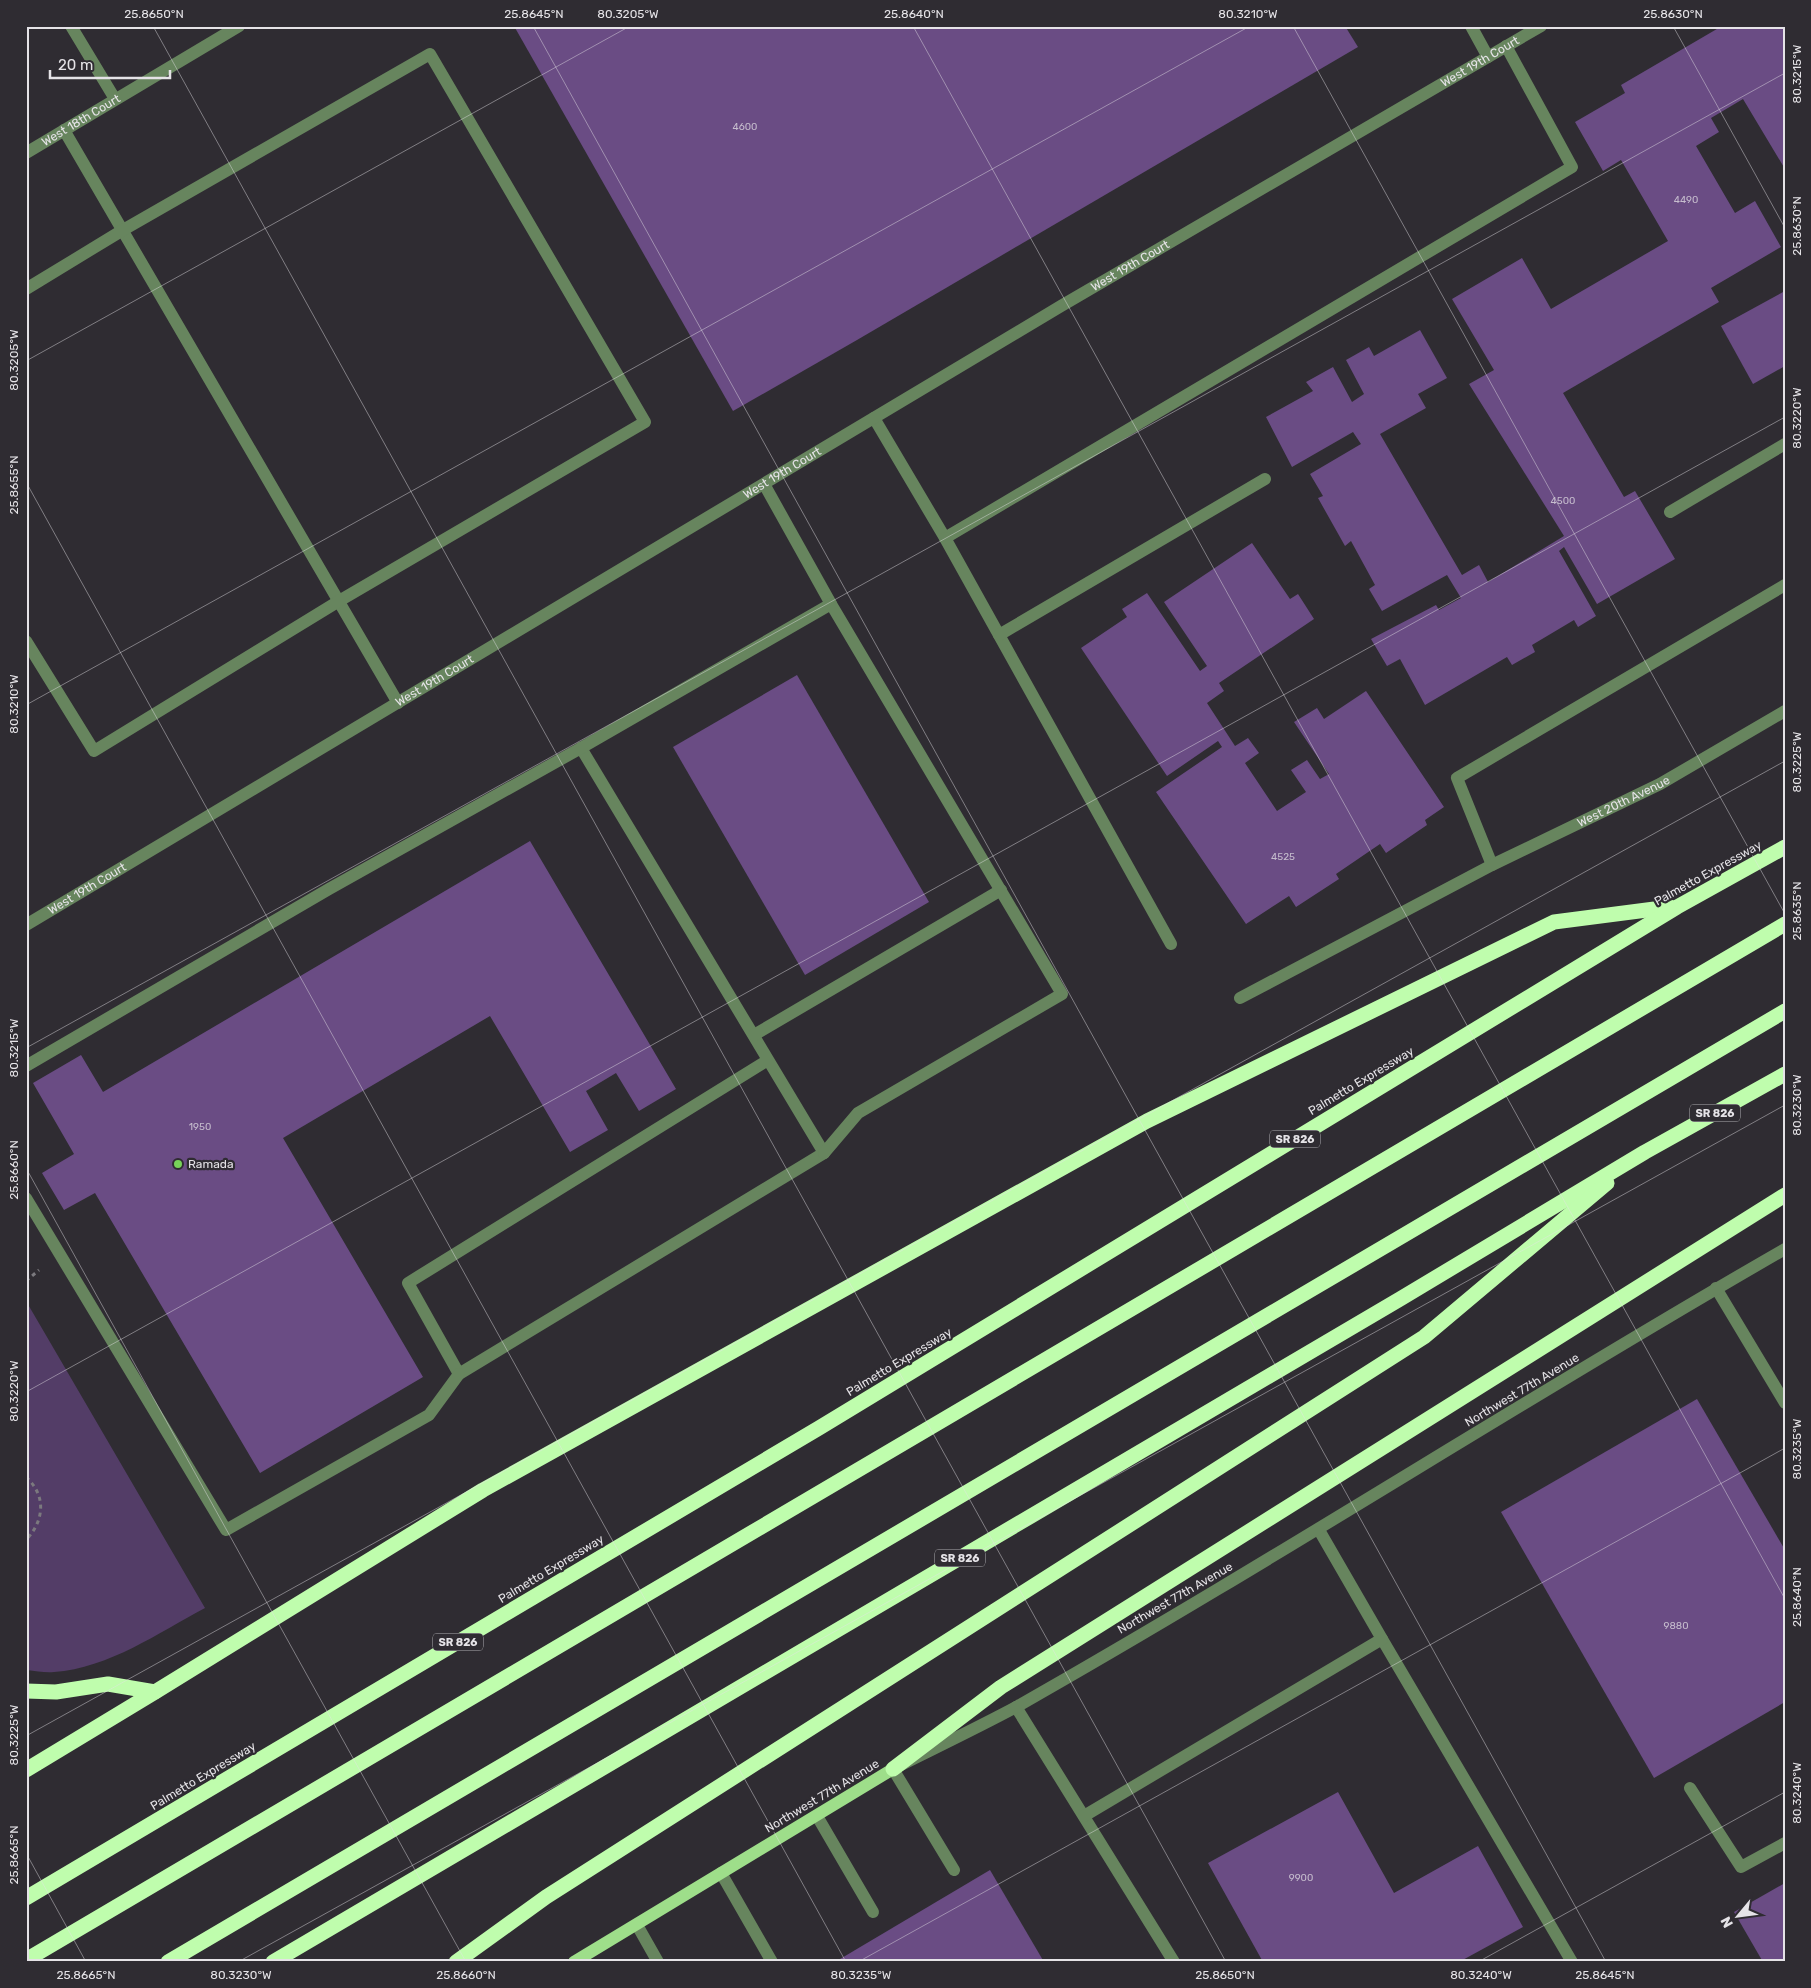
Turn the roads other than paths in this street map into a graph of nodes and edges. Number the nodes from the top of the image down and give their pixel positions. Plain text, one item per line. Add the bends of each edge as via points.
1 (71, 26) edge
2 (239, 26) edge
3 (1470, 26) edge
4 (1541, 26) edge
5 (1506, 46) junction
6 (1488, 57) junction
7 (115, 99) junction
8 (64, 130) junction
9 (26, 153) edge
10 (123, 230) junction
11 (26, 289) edge
12 (874, 418) junction
13 (1785, 444) edge
14 (1265, 479) dead end
15 (764, 484) junction
16 (1670, 512) dead end
17 (945, 538) junction
18 (1785, 585) edge
19 (339, 601) junction
20 (831, 604) junction
21 (999, 635) junction
22 (26, 641) edge
23 (398, 703) junction
24 (1785, 711) edge
25 (581, 748) junction
26 (1781, 851) edge
27 (1492, 865) junction
28 (1001, 890) junction
29 (1677, 907) junction
30 (1785, 924) edge
31 (26, 926) edge
32 (1171, 944) dead end
33 (1240, 998) dead end
34 (1785, 1011) edge
35 (754, 1036) junction
36 (768, 1060) junction
37 (26, 1066) edge
38 (1785, 1074) edge
39 (1645, 1152) junction
40 (824, 1153) junction
41 (1785, 1195) edge
42 (26, 1198) edge
43 (1785, 1249) edge
44 (1716, 1288) junction
45 (459, 1374) junction
46 (1785, 1403) edge
47 (1319, 1530) junction
48 (1382, 1639) junction
49 (26, 1691) edge
50 (155, 1692) junction
51 (1016, 1707) junction
52 (893, 1769) junction
53 (26, 1770) edge
54 (1690, 1788) dead end
55 (817, 1816) junction
56 (1084, 1816) junction
57 (1785, 1843) edge
58 (954, 1870) dead end
59 (721, 1873) junction
60 (26, 1898) edge
61 (874, 1912) dead end
62 (637, 1925) junction
63 (26, 1960) edge
64 (168, 1962) edge
65 (273, 1962) edge
66 (456, 1962) edge
67 (574, 1962) edge
68 (658, 1962) edge
69 (772, 1962) edge
70 (1174, 1962) edge
71 (1572, 1962) edge

1 - 7 street
2 - 7 street, West 18th Court
3 - 6 street
4 - 5 street, West 19th Court
5 - 6 street, West 19th Court
5 - 17 street via 1572,168
6 - 12 street, West 19th Court
7 - 8 street, West 18th Court
8 - 9 street, West 18th Court
8 - 10 street
10 - 11 street
10 - 19 street
10 - 19 street via 430,54 645,422
12 - 15 street, West 19th Court
12 - 17 street
13 - 16 street
14 - 21 street
15 - 20 street
15 - 23 street, West 19th Court
17 - 21 street
18 - 27 street via 1457,778
19 - 22 street via 94,751
19 - 23 street
20 - 25 street
20 - 28 street
21 - 32 street
23 - 31 street, West 19th Court
24 - 27 street, West 20th Avenue via 1660,784
25 - 35 street
25 - 37 street via 431,831
26 - 29 highway, Palmetto Expressway / SR 826
27 - 33 street, West 20th Avenue
28 - 35 street
28 - 40 street via 1062,994 858,1113
29 - 50 highway via 1554,922 1147,1121 483,1490
29 - 60 highway, Palmetto Expressway / SR 826 via 819,1428
30 - 63 highway
34 - 64 highway
35 - 36 street
36 - 40 street
36 - 45 street via 408,1283
38 - 39 highway, SR 826
39 - 65 highway, SR 826 via 1383,1310
39 - 66 highway via 1424,1337 546,1897
40 - 45 street
41 - 52 highway via 1001,1687
42 - 45 street via 226,1530 429,1415
43 - 44 street, Northwest 77th Avenue
44 - 46 street
44 - 47 street, Northwest 77th Avenue
47 - 48 street
47 - 51 street, Northwest 77th Avenue
48 - 56 street
48 - 71 street
49 - 50 highway via 56,1692 108,1684
50 - 53 highway
51 - 52 street, Northwest 77th Avenue
51 - 56 street
52 - 55 main road, Northwest 77th Avenue
52 - 58 street
54 - 57 street via 1741,1867
55 - 59 main road, Northwest 77th Avenue
55 - 61 street
56 - 70 street
59 - 62 main road, Northwest 77th Avenue
59 - 69 street
62 - 67 main road, Northwest 77th Avenue
62 - 68 street

